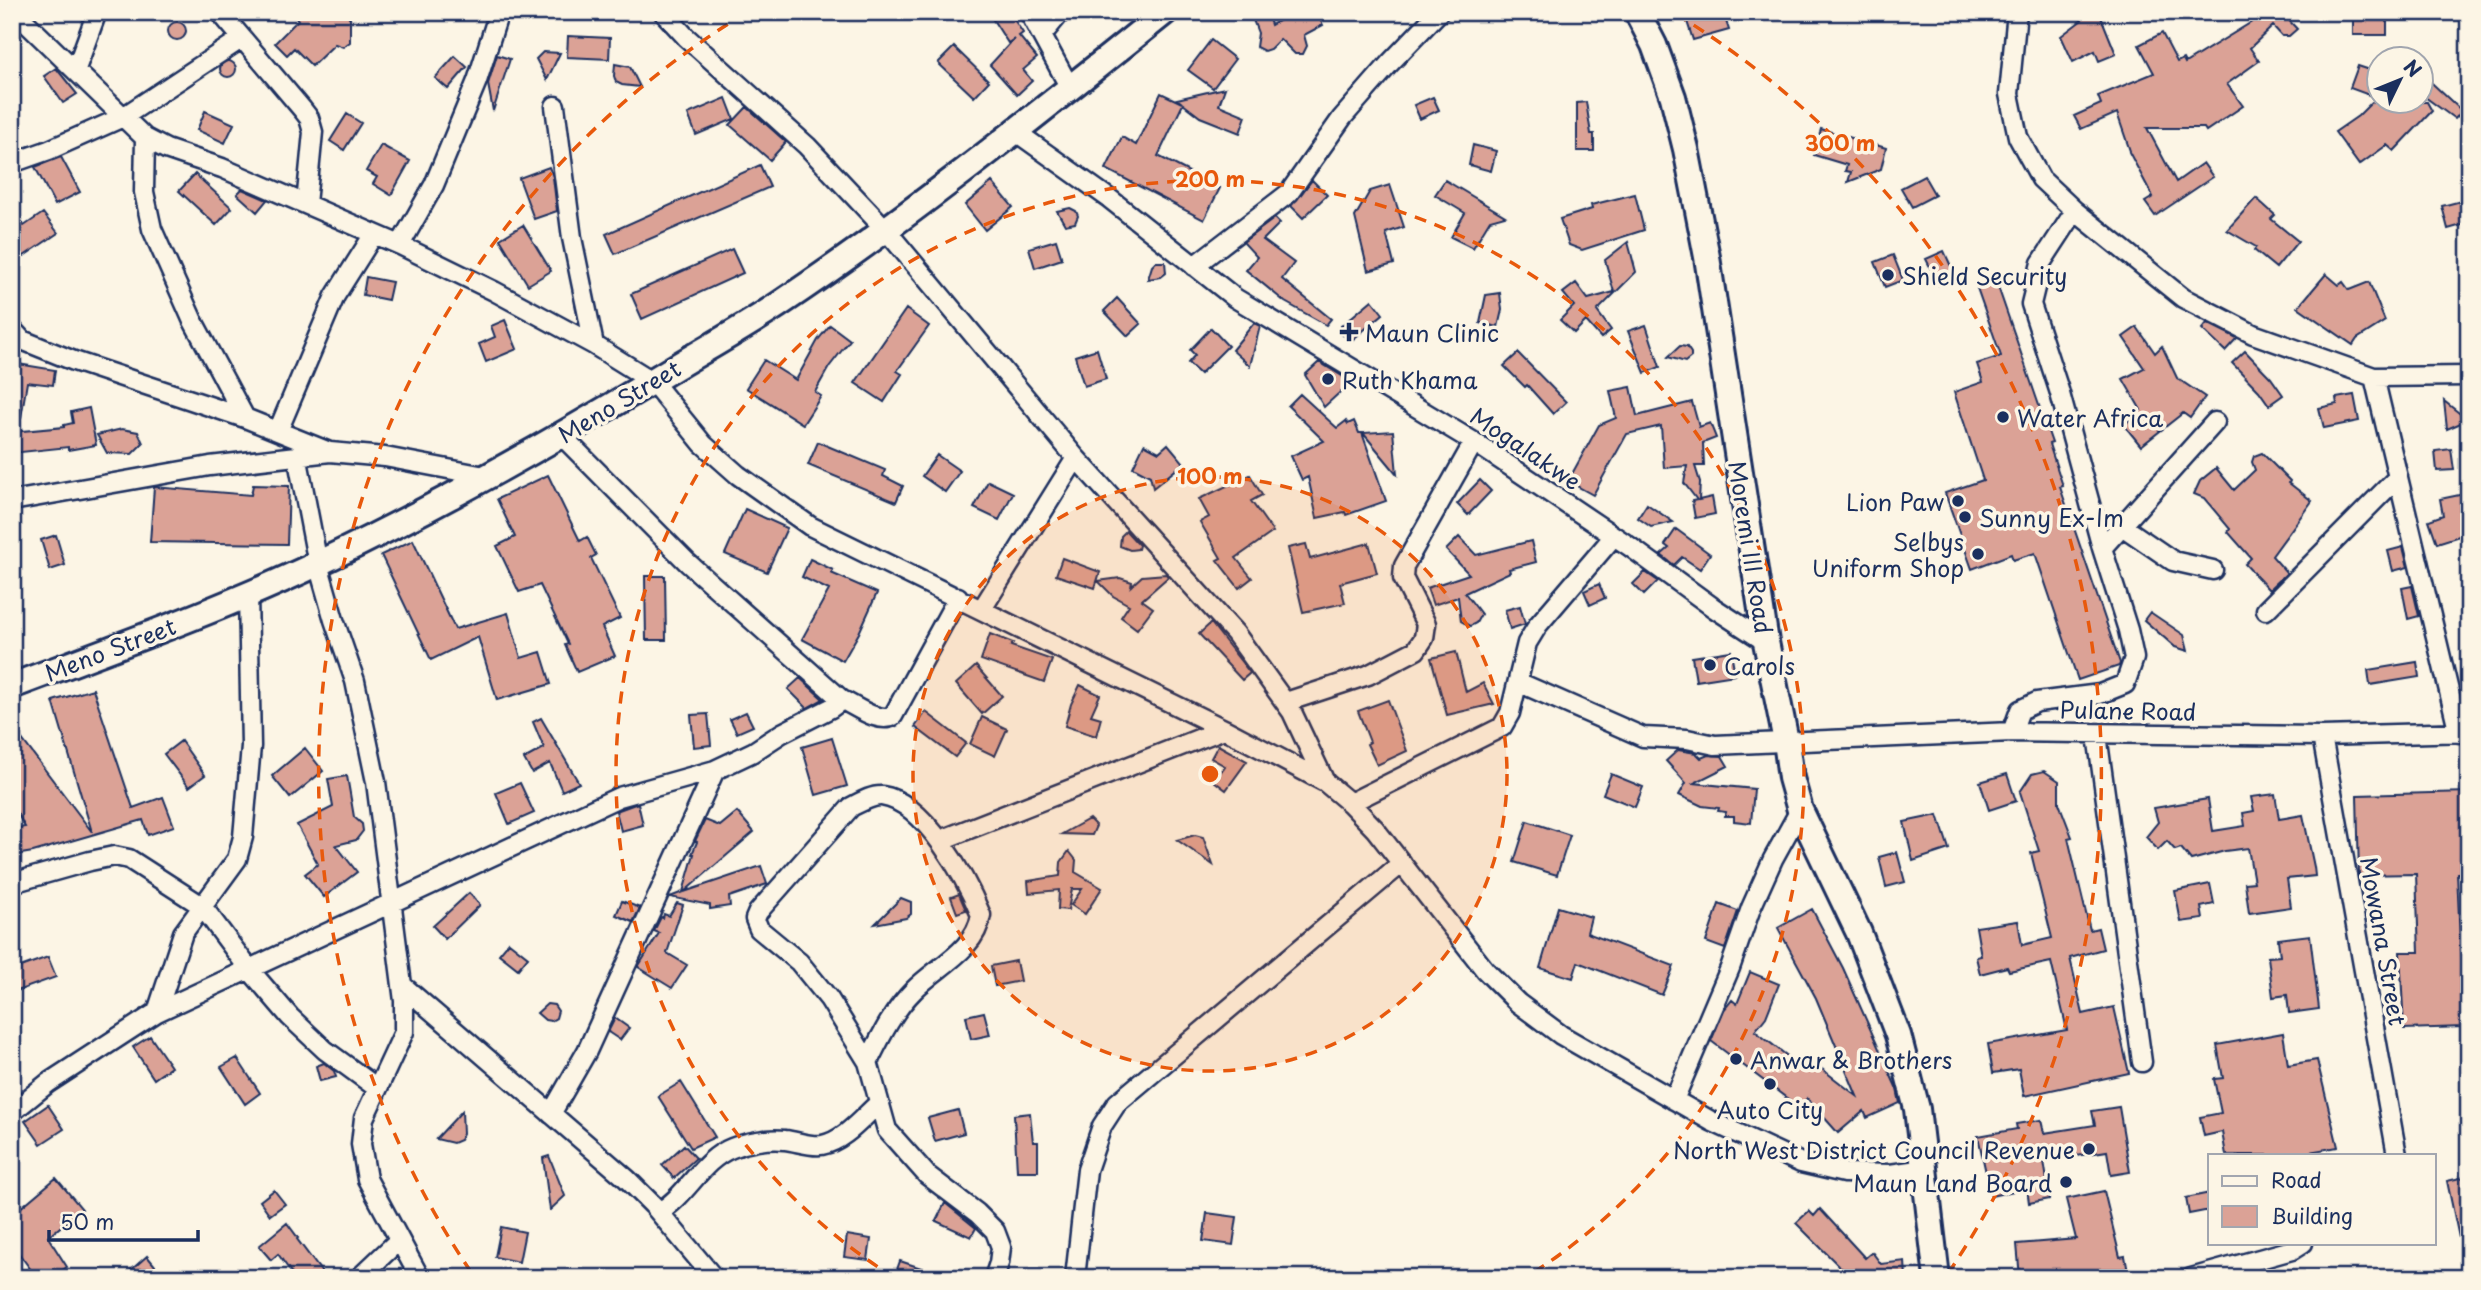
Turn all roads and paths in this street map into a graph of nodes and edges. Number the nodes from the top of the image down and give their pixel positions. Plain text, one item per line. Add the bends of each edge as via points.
1 (15, 12) edge
2 (97, 12) edge
3 (220, 12) edge
4 (498, 12) edge
5 (663, 12) edge
6 (1029, 12) edge
7 (1062, 12) edge
8 (1165, 12) edge
9 (1439, 12) edge
10 (1637, 12) edge
11 (2017, 12) edge
12 (1042, 35) junction
13 (241, 39) junction
14 (76, 69) junction
15 (1070, 88) junction
16 (555, 106) dead end
17 (123, 117) junction
18 (1016, 132) junction
19 (145, 138) junction
20 (12, 163) edge
21 (306, 204) junction
22 (2075, 211) junction
23 (886, 230) junction
24 (374, 234) junction
25 (400, 244) junction
26 (1194, 266) junction
27 (15, 336) edge
28 (594, 345) junction
29 (2469, 376) edge
30 (2374, 377) junction
31 (652, 381) junction
32 (244, 418) junction
33 (2214, 422) dead end
34 (278, 431) junction
35 (562, 436) junction
36 (1474, 442) junction
37 (330, 452) junction
38 (296, 455) junction
39 (1076, 458) junction
40 (490, 477) junction
41 (2398, 477) junction
42 (12, 501) edge
43 (2122, 526) junction
44 (1614, 536) junction
45 (2102, 548) junction
46 (318, 564) junction
47 (2213, 570) dead end
48 (248, 593) junction
49 (958, 597) junction
50 (982, 609) junction
51 (2266, 610) dead end
52 (1766, 642) junction
53 (1518, 682) junction
54 (12, 686) edge
55 (842, 700) junction
56 (1286, 702) junction
57 (1224, 729) junction
58 (2464, 732) edge
59 (2012, 733) junction
60 (2097, 735) junction
61 (2322, 736) junction
62 (1786, 741) junction
63 (715, 770) junction
64 (1325, 782) junction
65 (1350, 803) junction
66 (1800, 810) junction
67 (941, 840) junction
68 (1402, 863) junction
69 (12, 883) edge
70 (392, 902) junction
71 (202, 906) junction
72 (249, 969) junction
73 (402, 985) junction
74 (158, 1012) junction
75 (868, 1062) junction
76 (2142, 1062) dead end
77 (377, 1088) junction
78 (1674, 1100) junction
79 (878, 1104) junction
80 (12, 1112) edge
81 (551, 1114) junction
82 (2397, 1154) edge
83 (1925, 1169) junction
84 (659, 1212) junction
85 (399, 1240) junction
86 (2301, 1244) edge
87 (359, 1278) edge
88 (420, 1278) edge
89 (714, 1278) edge
90 (993, 1278) edge
91 (1075, 1278) edge
92 (1937, 1278) edge
93 (2191, 1278) edge

1 - 14 street
2 - 14 street
3 - 13 street
4 - 25 street via 477,81 434,185
5 - 23 street via 807,146
6 - 12 street
7 - 12 street
8 - 15 street, Meno Street
9 - 26 street via 1342,118 1289,193
10 - 52 street, Moremi III Road via 1673,97 1686,149
11 - 22 street via 2009,94 2018,137 2041,179
12 - 15 street
13 - 17 street
13 - 21 street via 313,126
14 - 17 street
15 - 18 street, Meno Street
16 - 28 street via 572,238
17 - 19 street
17 - 20 street
18 - 23 street, Meno Street
18 - 26 street, Mogalakwe
19 - 21 street
19 - 32 street via 144,192 152,229
21 - 24 street
22 - 30 street via 2183,298 2253,334
22 - 45 street via 2040,263 2031,304
23 - 31 street, Meno Street via 776,306
23 - 39 street
24 - 25 street
24 - 34 street via 335,296
25 - 28 street
26 - 36 street, Mogalakwe via 1235,298
27 - 32 street via 74,361
28 - 31 street
29 - 30 street
30 - 41 street
31 - 35 street, Meno Street
31 - 49 street via 703,444 810,526
32 - 34 street
33 - 43 street
34 - 37 street
35 - 40 street, Meno Street
35 - 55 street via 688,564
36 - 44 street, Mogalakwe
36 - 56 street via 1404,566 1403,578 1426,624 1416,650 1368,675
37 - 38 street
37 - 40 street via 398,459
38 - 42 street
38 - 46 street
39 - 50 street
39 - 56 street via 1235,633
40 - 46 street, Meno Street
41 - 51 street
41 - 58 street
43 - 45 street
43 - 47 street via 2173,561
44 - 52 street, Mogalakwe
44 - 53 street via 1538,625 1527,643
45 - 59 street via 2134,658 2125,684 2099,694 2037,702 2020,710
46 - 48 street, Meno Street
46 - 70 street via 355,681 376,782
48 - 54 street, Meno Street
48 - 71 street via 251,746 243,836 237,859
49 - 50 street
49 - 55 street via 893,716 883,719
50 - 57 street
52 - 62 street, Moremi III Road
53 - 62 street, Pulane Road via 1643,737 1715,745
53 - 65 street via 1502,727
55 - 63 street
56 - 64 street
57 - 64 street
57 - 67 street
58 - 61 street, Pulane Road
59 - 60 street, Pulane Road
59 - 62 street, Pulane Road
60 - 61 street, Pulane Road
60 - 76 street
61 - 82 street, Mowana Street
62 - 66 street, Moremi III Road
63 - 70 street via 619,797
63 - 81 street via 587,1051
64 - 65 street
65 - 68 street
66 - 78 street via 1751,908
66 - 83 street, Moremi III Road via 1859,933 1898,1035 1917,1109
67 - 75 street via 971,890 980,922 963,947 914,989 888,1021
67 - 75 street via 904,805 880,796 864,800 851,807 756,915 758,929 799,962 829,999
68 - 78 street via 1485,970 1518,1003 1561,1035
68 - 91 street via 1118,1104 1102,1126 1087,1170
69 - 71 street via 114,856 129,859
70 - 72 street
70 - 73 street
71 - 72 street
71 - 74 street via 183,933
72 - 74 street
72 - 77 street via 325,1050
73 - 77 street via 404,1032
73 - 81 street
74 - 80 street via 48,1083
75 - 79 street
77 - 85 street via 361,1144 367,1179
78 - 83 street via 1801,1163 1844,1173
79 - 84 street via 836,1140 820,1146 782,1140 730,1149
79 - 90 street via 887,1130 903,1151 995,1231 1001,1247
81 - 84 street
83 - 92 street, Moremi III Road
84 - 89 street
85 - 87 street
85 - 88 street
86 - 93 street

